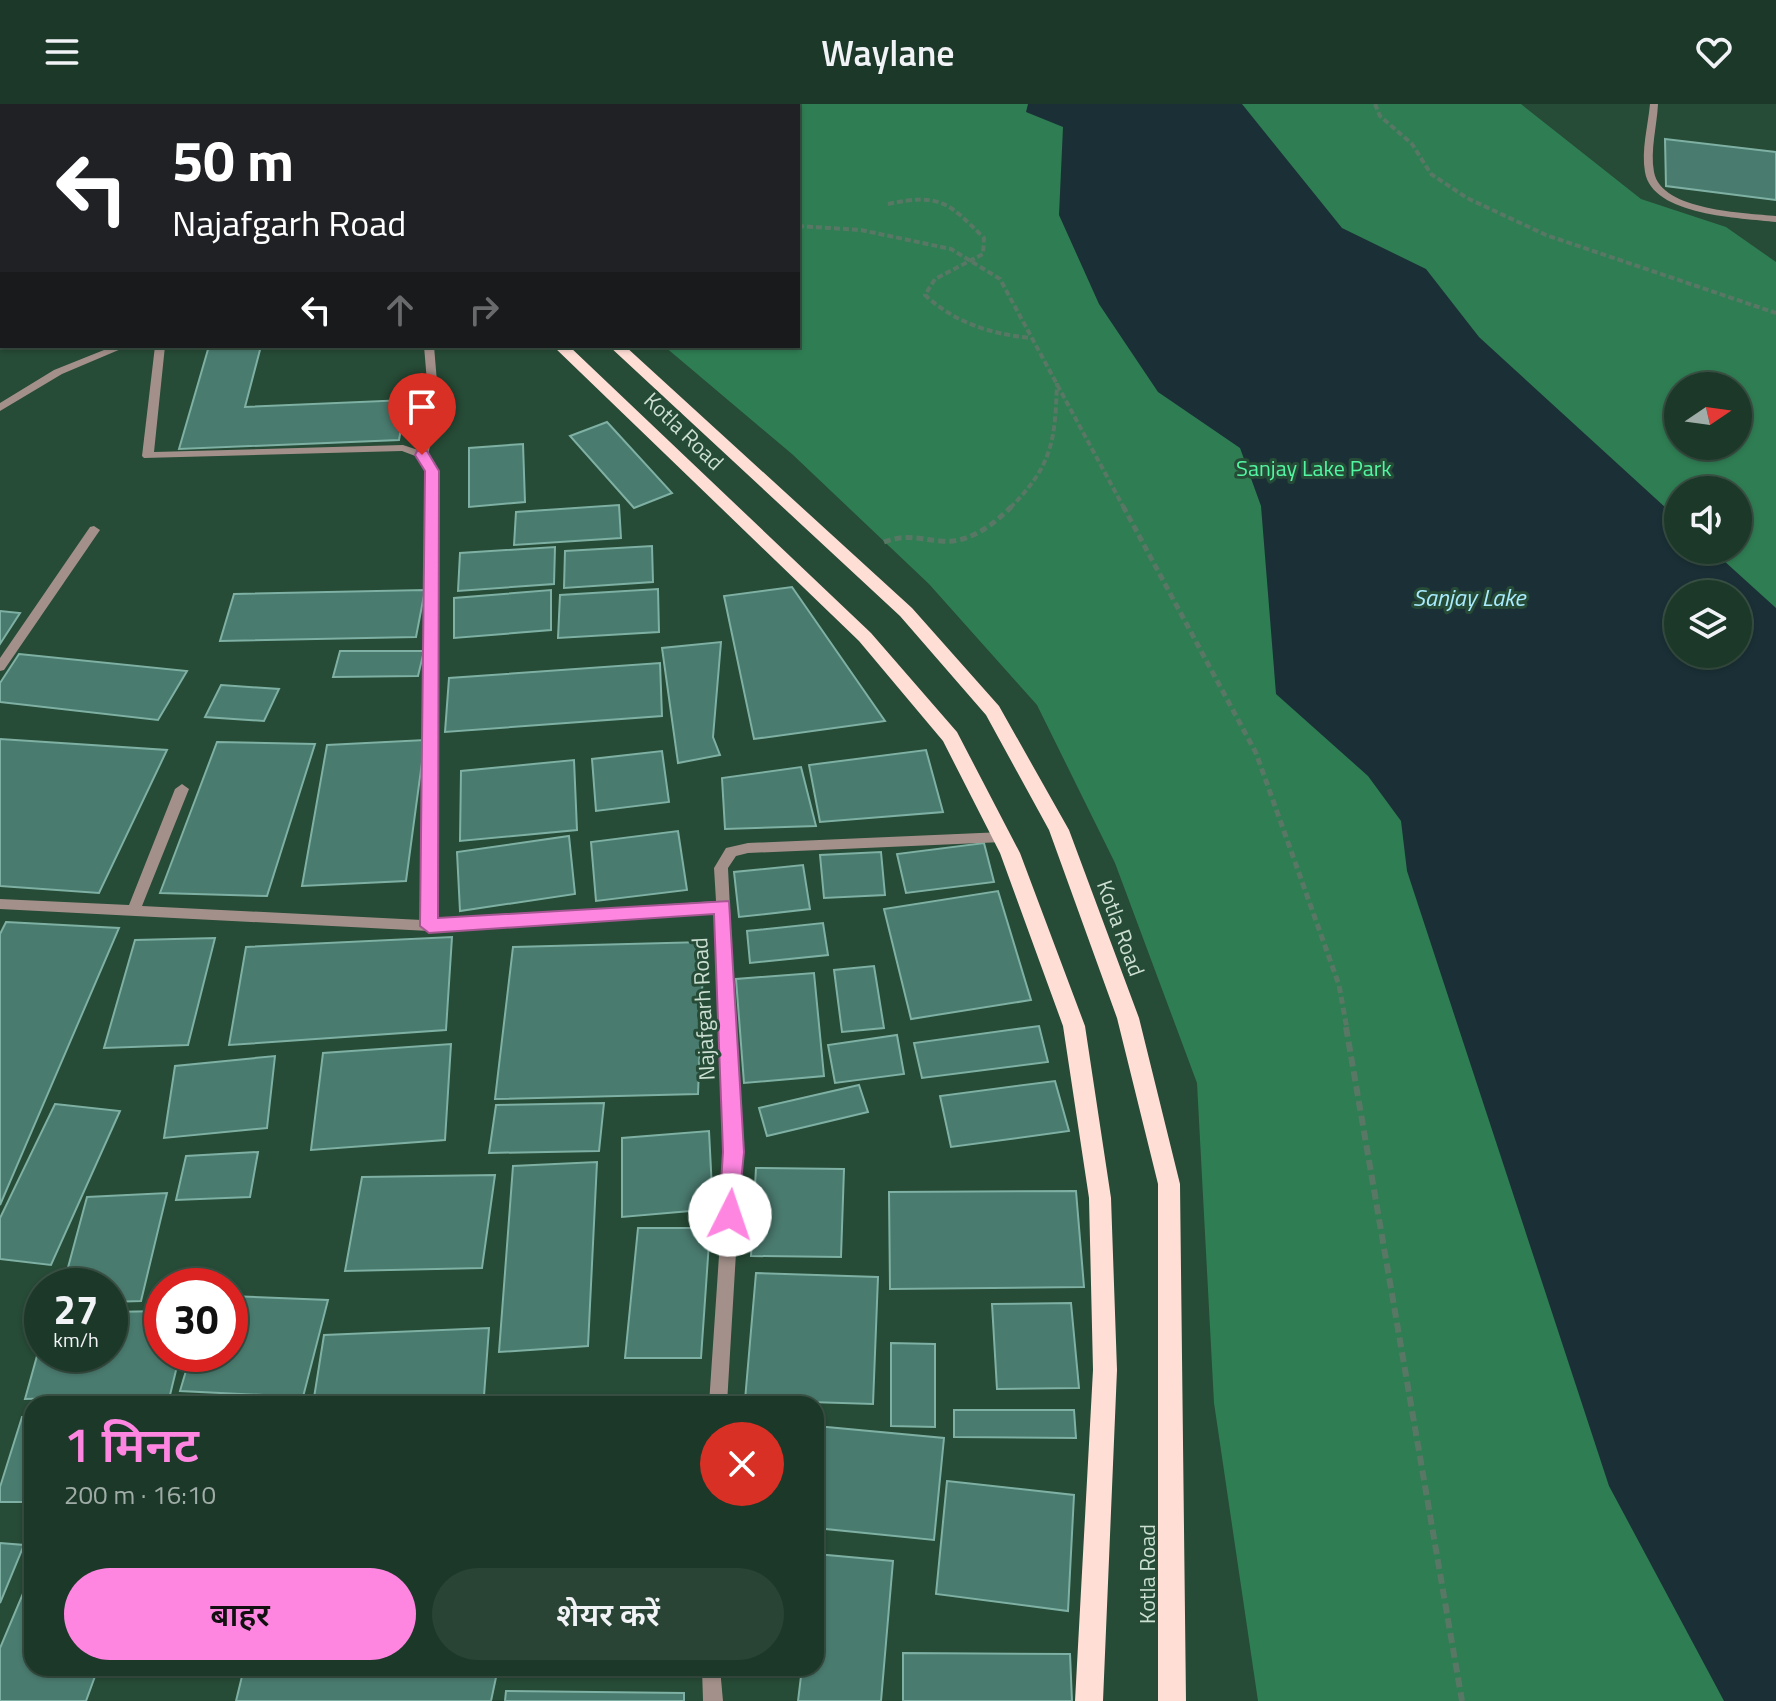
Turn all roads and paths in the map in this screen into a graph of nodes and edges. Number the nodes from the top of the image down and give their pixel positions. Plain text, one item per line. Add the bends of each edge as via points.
1 (1375, 104) edge
2 (1654, 104) edge
3 (888, 204) dead end
4 (1776, 219) edge
5 (800, 226) edge
6 (970, 259) junction
7 (1776, 313) edge
8 (1032, 338) junction
9 (118, 348) edge
10 (160, 348) edge
11 (429, 348) edge
12 (562, 348) edge
13 (618, 348) edge
14 (1057, 382) junction
15 (0, 408) edge
16 (422, 455) junction
17 (94, 530) dead end
18 (884, 542) dead end
19 (0, 667) edge
20 (182, 789) dead end
21 (1003, 837) junction
22 (0, 904) edge
23 (722, 906) junction
24 (134, 909) junction
25 (429, 926) junction
26 (719, 1396) edge
27 (711, 1676) edge
28 (713, 1701) edge
29 (1089, 1701) edge
30 (1172, 1701) edge
31 (1462, 1701) edge

1 - 7 path via 1431,174 1467,198 1546,235
2 - 4 street via 1649,176 1660,192 1710,211
3 - 6 path via 920,196 941,198 984,238 983,254
5 - 6 path via 861,230 951,249
6 - 8 path via 1000,279
6 - 8 path via 935,279 925,295 936,307 996,335
8 - 14 path
9 - 15 street via 58,372
10 - 16 street via 148,456 379,447
11 - 16 street via 434,406
12 - 21 main road, Kotla Road via 865,637 950,737
13 - 30 main road, Kotla Road via 906,612 993,711 1059,830 1128,1018 1169,1184
14 - 18 path via 1055,438 1023,499 957,541 902,533
14 - 31 path via 1256,753 1339,985
16 - 25 street via 432,471
17 - 19 street
20 - 24 street
21 - 23 street via 731,852 721,868
21 - 29 main road, Kotla Road via 1074,1026 1100,1198 1105,1370
22 - 24 street, Najafgarh Road
23 - 25 street, Najafgarh Road
23 - 26 street, Najafgarh Road via 734,1152
24 - 25 street, Najafgarh Road
27 - 28 street

